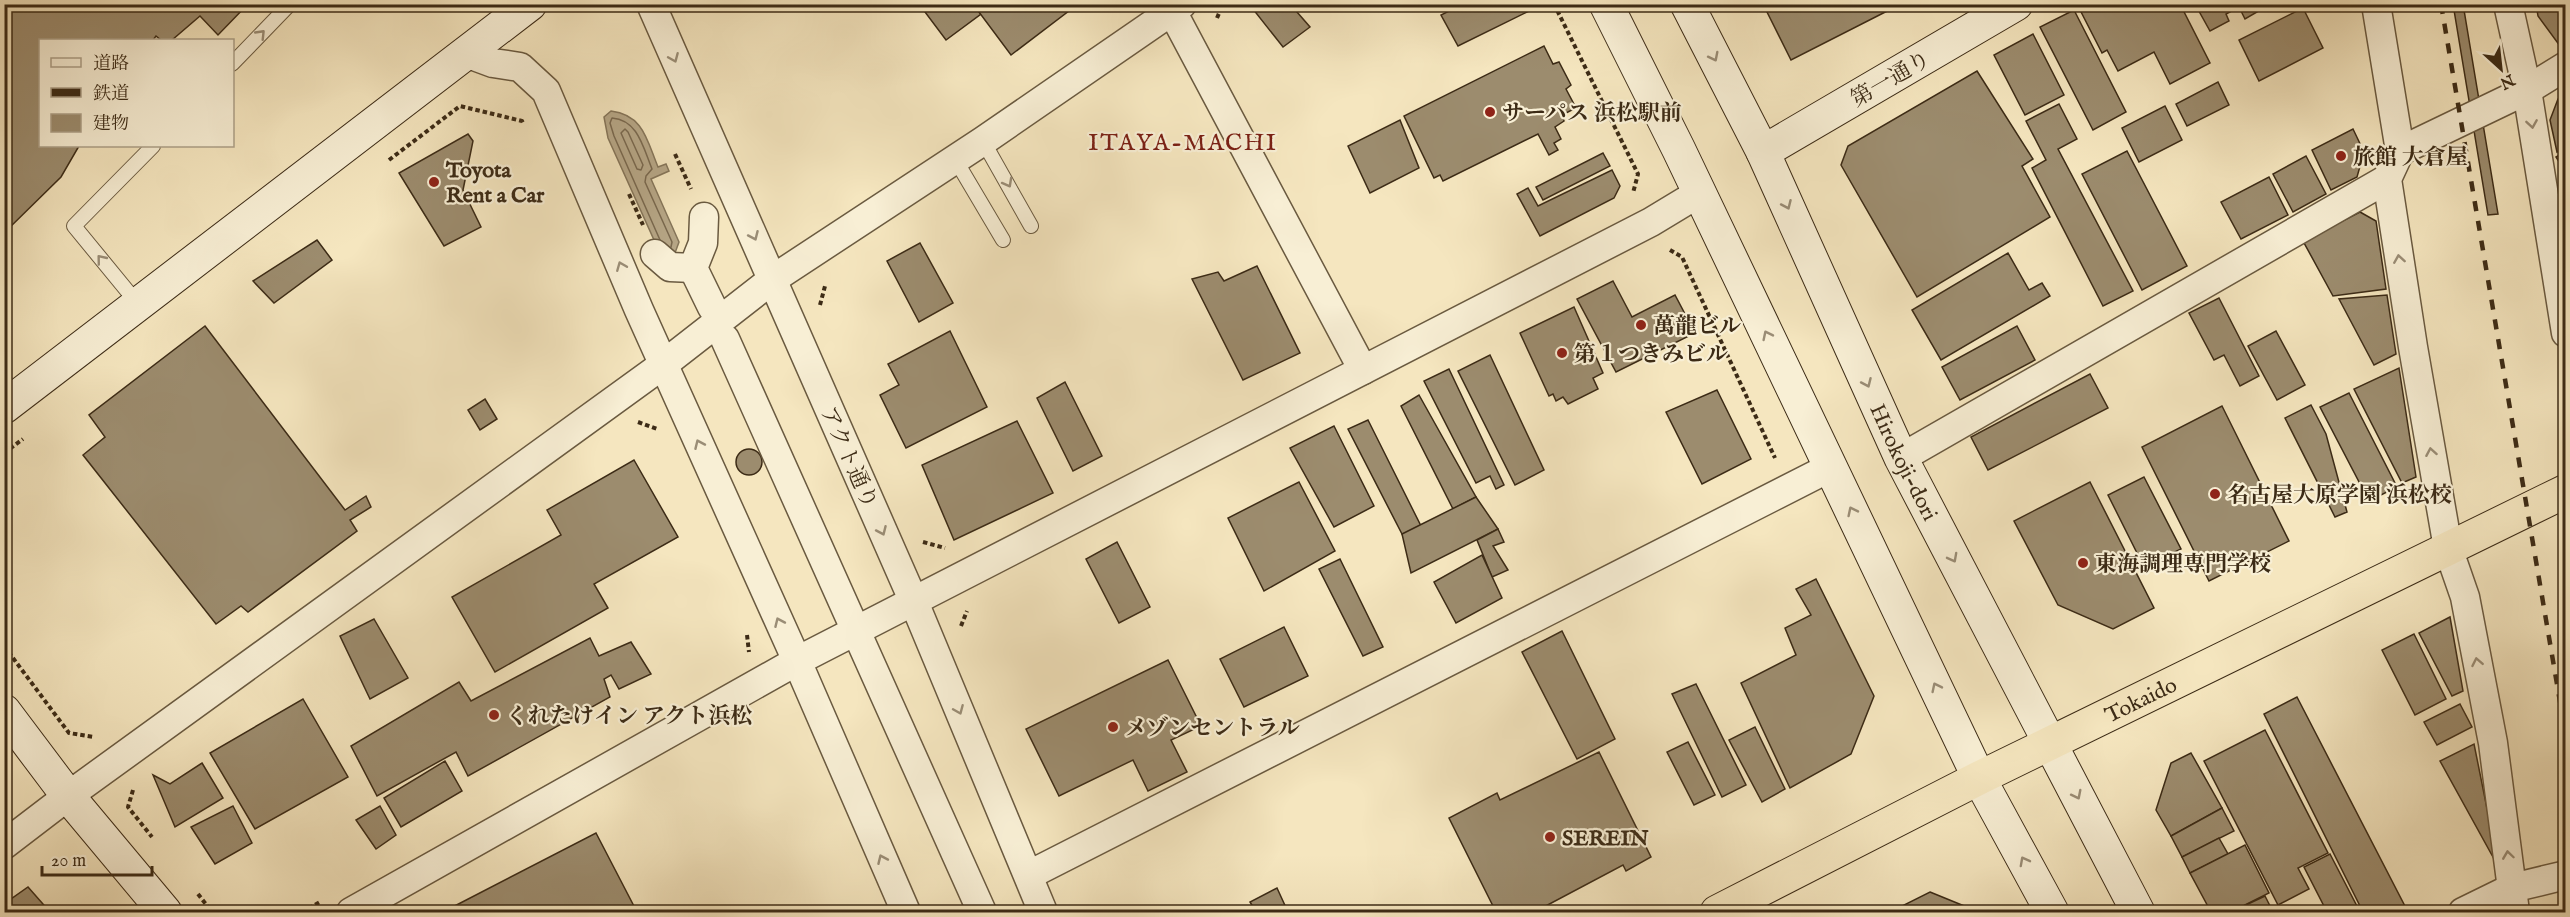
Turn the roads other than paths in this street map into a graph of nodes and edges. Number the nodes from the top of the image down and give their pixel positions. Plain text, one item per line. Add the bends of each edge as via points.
1 (291, 4) edge
2 (530, 4) edge
3 (651, 4) edge
4 (1606, 4) edge
5 (1687, 4) edge
6 (2016, 4) edge
7 (2376, 4) edge
8 (2508, 4) edge
9 (1177, 8) edge
10 (466, 53) junction
11 (234, 62) edge
12 (2565, 66) edge
13 (2527, 90) junction
14 (983, 141) junction
15 (152, 147) edge
16 (2400, 151) junction
17 (1763, 152) junction
18 (956, 159) junction
19 (2387, 178) junction
20 (1699, 193) junction
21 (704, 217) dead end
22 (1031, 226) dead end
23 (1003, 240) dead end
24 (2558, 240) edge
25 (655, 254) dead end
26 (693, 268) junction
27 (773, 279) junction
28 (138, 304) junction
29 (712, 307) dead end
30 (2565, 333) edge
31 (724, 339) dead end
32 (664, 364) junction
33 (1363, 370) junction
34 (4, 407) edge
35 (1901, 458) junction
36 (1831, 467) junction
37 (2565, 491) edge
38 (2458, 543) junction
39 (914, 602) junction
40 (856, 631) junction
41 (797, 661) junction
42 (4, 711) edge
43 (2050, 743) junction
44 (1979, 778) junction
45 (68, 796) junction
46 (4, 845) edge
47 (1029, 875) junction
48 (2565, 875) edge
49 (2514, 900) edge
50 (165, 912) edge
51 (351, 912) edge
52 (906, 912) edge
53 (982, 912) edge
54 (1043, 912) edge
55 (1717, 912) edge
56 (2052, 912) edge
57 (2138, 912) edge
58 (2463, 912) edge

11 -> 1 lane
2 - 10 street
3 -> 27 street, アクト通り
4 - 20 street
5 -> 17 street, Hirokoji-dori
6 - 17 street, 第一通り
7 - 16 street
8 - 13 street
9 - 14 street
9 - 33 street
10 - 28 street
32 -> 10 street via 546,91 520,67
12 - 13 street
13 - 16 street
13 -> 24 street
14 - 18 street
14 -> 22 lane
28 -> 15 lane via 74,226
16 - 19 street
17 -> 35 street, Hirokoji-dori
18 - 23 lane
18 - 27 street
19 - 35 street
38 -> 19 street via 2413,347
20 - 33 street via 1651,222
36 -> 20 street
21 - 26 street via 703,243
24 - 30 street
25 - 26 street via 669,267
26 - 29 street
27 - 32 street
27 -> 39 street, アクト通り
28 - 34 street
31 - 40 street
41 -> 32 street
32 - 45 street
33 - 39 street
35 -> 43 street, Hirokoji-dori
44 -> 36 street
36 - 47 street
37 - 38 highway, Tokaido
38 - 43 highway, Tokaido
49 -> 38 street via 2491,732
39 - 40 street
39 -> 47 street, アクト通り
40 - 41 street
40 - 53 street
41 - 51 street
52 -> 41 street
42 - 45 street
43 - 44 highway, Tokaido
43 -> 57 street, Hirokoji-dori
44 - 55 highway, Tokaido
56 -> 44 street
45 - 46 street
45 - 50 street
47 - 54 street, アクト通り
48 - 49 street
49 - 58 street

